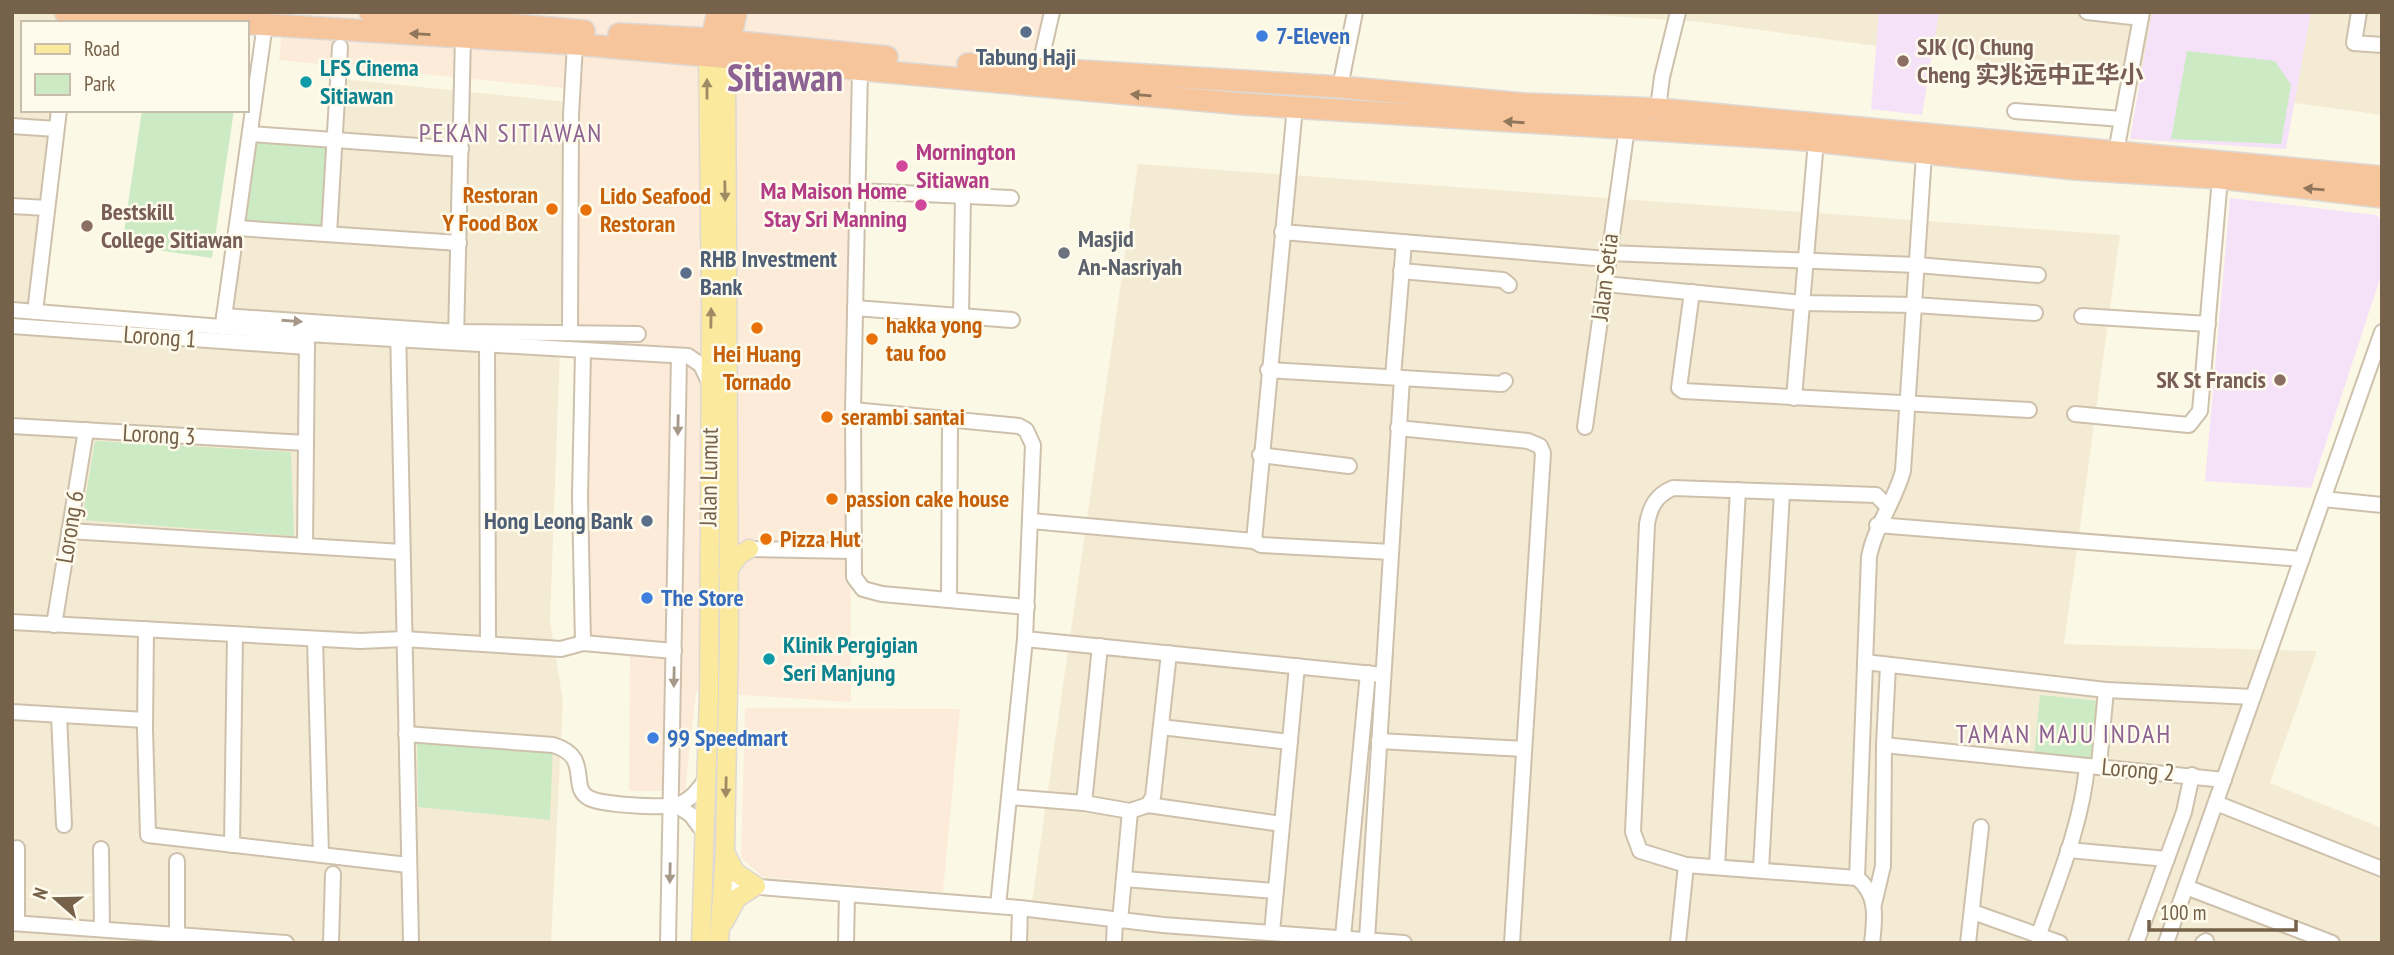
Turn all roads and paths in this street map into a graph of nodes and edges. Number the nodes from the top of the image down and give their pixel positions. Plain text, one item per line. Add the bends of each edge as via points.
1 (65, 12) edge
2 (370, 12) edge
3 (718, 12) edge
4 (736, 12) edge
5 (1052, 12) edge
6 (1356, 12) edge
7 (1678, 12) edge
8 (2087, 12) edge
9 (2359, 12) edge
10 (70, 13) edge
11 (2141, 15) edge
12 (212, 21) edge
13 (248, 23) edge
14 (460, 23) edge
15 (265, 24) junction
16 (575, 44) junction
17 (2382, 45) edge
18 (340, 47) dead end
19 (718, 48) junction
20 (860, 69) junction
21 (1039, 69) junction
22 (1147, 78) junction
23 (1340, 87) junction
24 (1523, 104) junction
25 (1295, 107) junction
26 (1658, 109) junction
27 (2015, 111) dead end
28 (59, 112) edge
29 (1445, 117) junction
30 (2122, 118) junction
31 (12, 127) edge
32 (1627, 128) junction
33 (56, 130) junction
34 (250, 134) junction
35 (1808, 135) junction
36 (1963, 137) junction
37 (334, 140) junction
38 (461, 149) junction
39 (2116, 152) junction
40 (1924, 154) junction
41 (2075, 169) junction
42 (2211, 177) junction
43 (2382, 177) edge
44 (857, 191) junction
45 (963, 196) junction
46 (1011, 198) dead end
47 (2376, 199) edge
48 (12, 206) edge
49 (47, 208) junction
50 (237, 228) junction
51 (1282, 232) junction
52 (329, 234) junction
53 (1404, 242) junction
54 (458, 243) junction
55 (1607, 256) junction
56 (1807, 260) junction
57 (1917, 265) junction
58 (1401, 271) junction
59 (2038, 275) dead end
60 (1509, 285) dead end
61 (1605, 285) junction
62 (1692, 292) junction
63 (1803, 303) junction
64 (1915, 305) junction
65 (855, 308) junction
66 (12, 310) edge
67 (36, 312) junction
68 (2035, 313) dead end
69 (961, 316) junction
70 (2082, 316) dead end
71 (1012, 320) dead end
72 (223, 322) junction
73 (2208, 324) junction
74 (12, 326) edge
75 (2382, 332) edge
76 (570, 333) junction
77 (397, 334) junction
78 (638, 334) dead end
79 (456, 338) junction
80 (307, 341) junction
81 (487, 345) junction
82 (583, 351) junction
83 (679, 356) junction
84 (1268, 370) junction
85 (1397, 378) junction
86 (1505, 381) dead end
87 (710, 386) junction
88 (1794, 398) junction
89 (1906, 405) junction
90 (853, 410) junction
91 (2029, 410) dead end
92 (2075, 414) dead end
93 (950, 419) junction
94 (12, 426) edge
95 (1585, 427) dead end
96 (1398, 428) junction
97 (86, 430) junction
98 (306, 443) junction
99 (1260, 455) junction
100 (1349, 466) dead end
101 (1738, 491) junction
102 (1782, 492) junction
103 (2323, 499) junction
104 (2382, 505) edge
105 (1887, 506) junction
106 (1031, 520) junction
107 (1877, 526) junction
108 (69, 531) junction
109 (728, 531) junction
110 (1254, 541) junction
111 (305, 546) junction
112 (749, 549) junction
113 (852, 551) junction
114 (402, 552) junction
115 (1391, 552) junction
116 (2302, 559) junction
117 (728, 571) junction
118 (949, 600) junction
119 (1027, 607) junction
120 (12, 622) edge
121 (54, 625) junction
122 (146, 629) junction
123 (235, 634) junction
124 (729, 634) junction
125 (315, 639) junction
126 (404, 639) junction
127 (1025, 639) junction
128 (583, 643) junction
129 (488, 644) junction
130 (1100, 646) junction
131 (674, 651) junction
132 (1169, 653) junction
133 (708, 662) junction
134 (1865, 662) junction
135 (1888, 665) junction
136 (1297, 666) junction
137 (1368, 673) junction
138 (1383, 675) junction
139 (2106, 690) junction
140 (728, 694) junction
141 (2253, 698) junction
142 (12, 712) edge
143 (59, 715) junction
144 (145, 720) junction
145 (709, 726) junction
146 (1161, 727) junction
147 (406, 734) junction
148 (1379, 741) junction
149 (1290, 742) junction
150 (1884, 745) junction
151 (1524, 749) junction
152 (2093, 765) junction
153 (2192, 775) junction
154 (707, 778) junction
155 (2224, 780) junction
156 (1010, 797) junction
157 (1084, 803) junction
158 (2216, 803) junction
159 (674, 805) junction
160 (1149, 805) junction
161 (1130, 811) junction
162 (1282, 824) junction
163 (64, 825) dead end
164 (1981, 827) dead end
165 (705, 843) junction
166 (232, 845) junction
167 (17, 848) dead end
168 (100, 849) dead end
169 (725, 850) junction
170 (2068, 850) junction
171 (321, 855) junction
172 (2167, 859) junction
173 (177, 861) dead end
174 (408, 865) junction
175 (1686, 865) junction
176 (1717, 866) junction
177 (1761, 869) junction
178 (2382, 869) edge
179 (333, 874) dead end
180 (1857, 878) junction
181 (1124, 879) junction
182 (723, 884) junction
183 (755, 886) junction
184 (2186, 887) junction
185 (1276, 891) junction
186 (847, 894) junction
187 (1873, 905) junction
188 (998, 906) junction
189 (1020, 908) junction
190 (1973, 912) junction
191 (701, 917) junction
192 (1117, 920) junction
193 (14, 923) edge
194 (74, 926) junction
195 (102, 929) junction
196 (1272, 932) junction
197 (177, 934) junction
198 (2039, 934) junction
199 (1219, 936) edge
200 (1343, 937) junction
201 (206, 939) edge
202 (719, 939) edge
203 (1367, 939) junction
204 (73, 943) edge
205 (286, 943) edge
206 (331, 943) edge
207 (411, 943) edge
208 (668, 943) edge
209 (701, 943) edge
210 (846, 943) edge
211 (1019, 943) edge
212 (1114, 943) edge
213 (1404, 943) edge
214 (1512, 943) edge
215 (1678, 943) edge
216 (1872, 943) edge
217 (1969, 943) edge
218 (2060, 943) edge
219 (2136, 943) edge
220 (2166, 943) edge
221 (2332, 943) edge

1 - 10 highway
2 - 14 highway
3 - 19 highway, Jalan Lumut
4 - 19 highway, Jalan Lumut
5 - 21 street
6 - 23 street
7 - 26 street
8 - 11 street
9 - 17 street via 2354,43
10 - 12 highway
11 - 30 street
13 - 15 highway
14 -> 15 highway
14 - 16 highway
14 - 19 highway
14 - 38 street
15 - 34 street
16 - 19 highway
16 - 76 street
18 - 37 street
19 - 20 highway
19 - 21 highway
87 -> 19 main road, Jalan Lumut
19 -> 109 main road, Jalan Lumut
25 -> 20 highway
20 - 44 street
21 - 22 highway
22 - 23 highway
22 - 25 highway via 1280,95
23 - 24 highway
23 - 29 highway via 1341,94 1350,99 1417,106
24 - 26 highway
24 - 32 highway via 1551,113 1617,116
25 - 29 highway
25 - 51 street
26 - 35 highway via 1668,122
27 - 30 street
28 - 33 street
32 -> 29 highway
30 - 39 street
31 - 33 street
32 - 35 highway
32 - 55 street, Jalan Setia
33 - 49 street
34 - 37 street
34 - 50 street
35 - 36 highway
35 - 40 highway via 1913,141
35 - 56 street
36 - 39 highway
36 - 41 highway via 1973,152 2044,158
37 - 38 street
37 - 52 street
38 - 54 street
39 - 42 highway via 2120,158
39 - 43 highway
40 - 41 highway
40 - 57 street
41 - 42 highway
47 -> 42 highway
42 - 73 street
44 - 45 street
44 - 65 street
45 - 46 street
45 - 69 street
48 - 49 street
49 - 67 street
50 - 52 street
50 - 72 street
51 - 53 street
51 - 84 street
52 - 54 street
53 - 55 street
53 - 58 street
54 - 79 street
55 - 56 street
55 - 61 street, Jalan Setia
56 - 57 street
56 - 63 street
57 - 59 street
57 - 64 street
58 - 60 street via 1503,280
58 - 85 street
61 - 62 street
61 - 95 street, Jalan Setia
62 - 63 street
62 - 88 street via 1681,390
63 - 64 street
63 - 88 street
64 - 68 street
64 - 89 street
65 - 69 street
65 - 90 street
66 - 67 street
67 - 72 street
69 - 71 street
70 - 73 street
72 -> 77 street
72 - 80 street
73 - 92 street via 2200,411 2194,423
74 - 80 street, Lorong 1
75 - 103 street
76 - 78 street
76 - 79 street
77 - 79 street
77 - 80 street
77 - 114 street
79 - 81 street
80 - 98 street
81 - 82 street
81 - 129 street
82 - 83 street
82 - 128 street
83 - 87 street via 695,359
83 -> 131 street
84 - 85 street
84 - 99 street
85 - 86 street
85 - 96 street
87 - 133 main road, Jalan Lumut
88 - 89 street
89 - 91 street
89 - 105 street via 1903,471
90 - 93 street
90 - 113 street
93 - 106 street via 1026,430 1033,449
93 - 118 street
94 - 97 street, Lorong 3
96 - 115 street
96 - 151 street via 1528,441 1544,453
97 - 98 street, Lorong 3
97 - 108 street, Lorong 6
98 - 111 street
99 - 100 street
99 - 110 street
101 - 102 street
101 - 175 street via 1672,488 1661,493 1649,510 1633,832 1640,851
101 - 176 street
102 - 105 street via 1876,495
102 - 177 street
103 - 104 street
103 - 116 street
105 - 107 street
106 - 110 street
106 - 119 street
107 - 116 street
107 - 134 street via 1869,557
108 - 111 street
108 - 121 street, Lorong 6
109 - 112 main road via 735,542
109 - 117 main road, Jalan Lumut
110 - 115 street
111 - 114 street
112 - 113 street
112 - 117 main road
113 - 118 street via 852,569 863,589
114 - 126 street
115 - 138 street
116 - 141 street
117 - 124 main road, Jalan Lumut
118 - 119 street
119 - 127 street
120 - 121 street
121 - 122 street
122 - 123 street
122 - 144 street
123 - 125 street
123 - 166 street
124 - 133 main road via 723,654
124 - 140 main road, Jalan Lumut
125 - 126 street
125 - 171 street
126 - 129 street
126 - 147 street
127 - 130 street
127 - 156 street
128 - 129 street via 561,649
128 - 131 street
130 - 132 street
130 - 157 street
131 -> 159 street
132 - 136 street
132 - 146 street
133 - 145 main road, Jalan Lumut
134 - 135 street
134 - 180 street
135 - 139 street
135 - 150 street
136 - 137 street
136 - 149 street
137 - 138 street
137 - 200 street
138 - 148 street
139 - 141 street
139 - 152 street
140 - 145 main road via 713,702
140 -> 169 main road, Jalan Lumut
141 - 155 street
142 - 143 street
143 - 144 street
143 - 163 street
144 - 166 street via 149,835
145 - 154 main road, Jalan Lumut
146 - 149 street
146 - 160 street
147 - 159 street via 553,745 573,754 588,798
147 - 174 street
148 - 151 street
148 - 203 street
149 - 162 street
150 - 152 street, Lorong 2
150 - 187 street via 1883,866
151 - 214 street
152 - 153 street, Lorong 2
152 - 170 street
153 - 155 street, Lorong 2
153 - 172 street
154 - 159 street via 693,796
154 - 165 main road, Jalan Lumut
155 - 158 street
156 - 157 street
156 - 188 street
157 - 161 street
158 - 178 street
158 - 184 street
159 - 165 street via 691,815
159 -> 208 street
160 - 161 street
160 - 162 street
161 - 181 street
162 - 185 street
164 - 190 street
165 - 182 main road via 713,875
165 - 191 main road, Jalan Lumut
166 - 171 street
167 - 193 street
168 - 195 street
169 - 182 main road, Jalan Lumut
169 - 183 main road via 735,872
170 - 172 street
170 - 198 street
171 - 174 street
172 - 219 street
173 - 197 street
174 - 207 street
175 - 176 street
175 - 215 street
176 - 177 street
177 - 180 street
179 - 206 street
180 - 187 street via 1867,885
181 - 185 street
181 - 192 street
182 - 183 street
182 - 191 main road via 709,896
182 - 202 main road, Jalan Lumut
183 - 186 street
183 - 202 main road via 732,905
184 - 220 street
184 - 221 street
185 - 196 street
186 - 188 street
186 - 210 street
187 - 216 street
188 - 189 street
189 - 192 street
189 - 211 street
190 - 198 street
190 - 217 street
191 - 209 main road, Jalan Lumut
192 - 199 street
192 - 212 street
193 - 194 street
194 - 195 street
194 - 204 street
195 - 197 street
196 - 199 street
196 - 200 street
197 - 201 street
198 - 218 street
200 - 203 street
201 - 205 street
203 - 213 street

